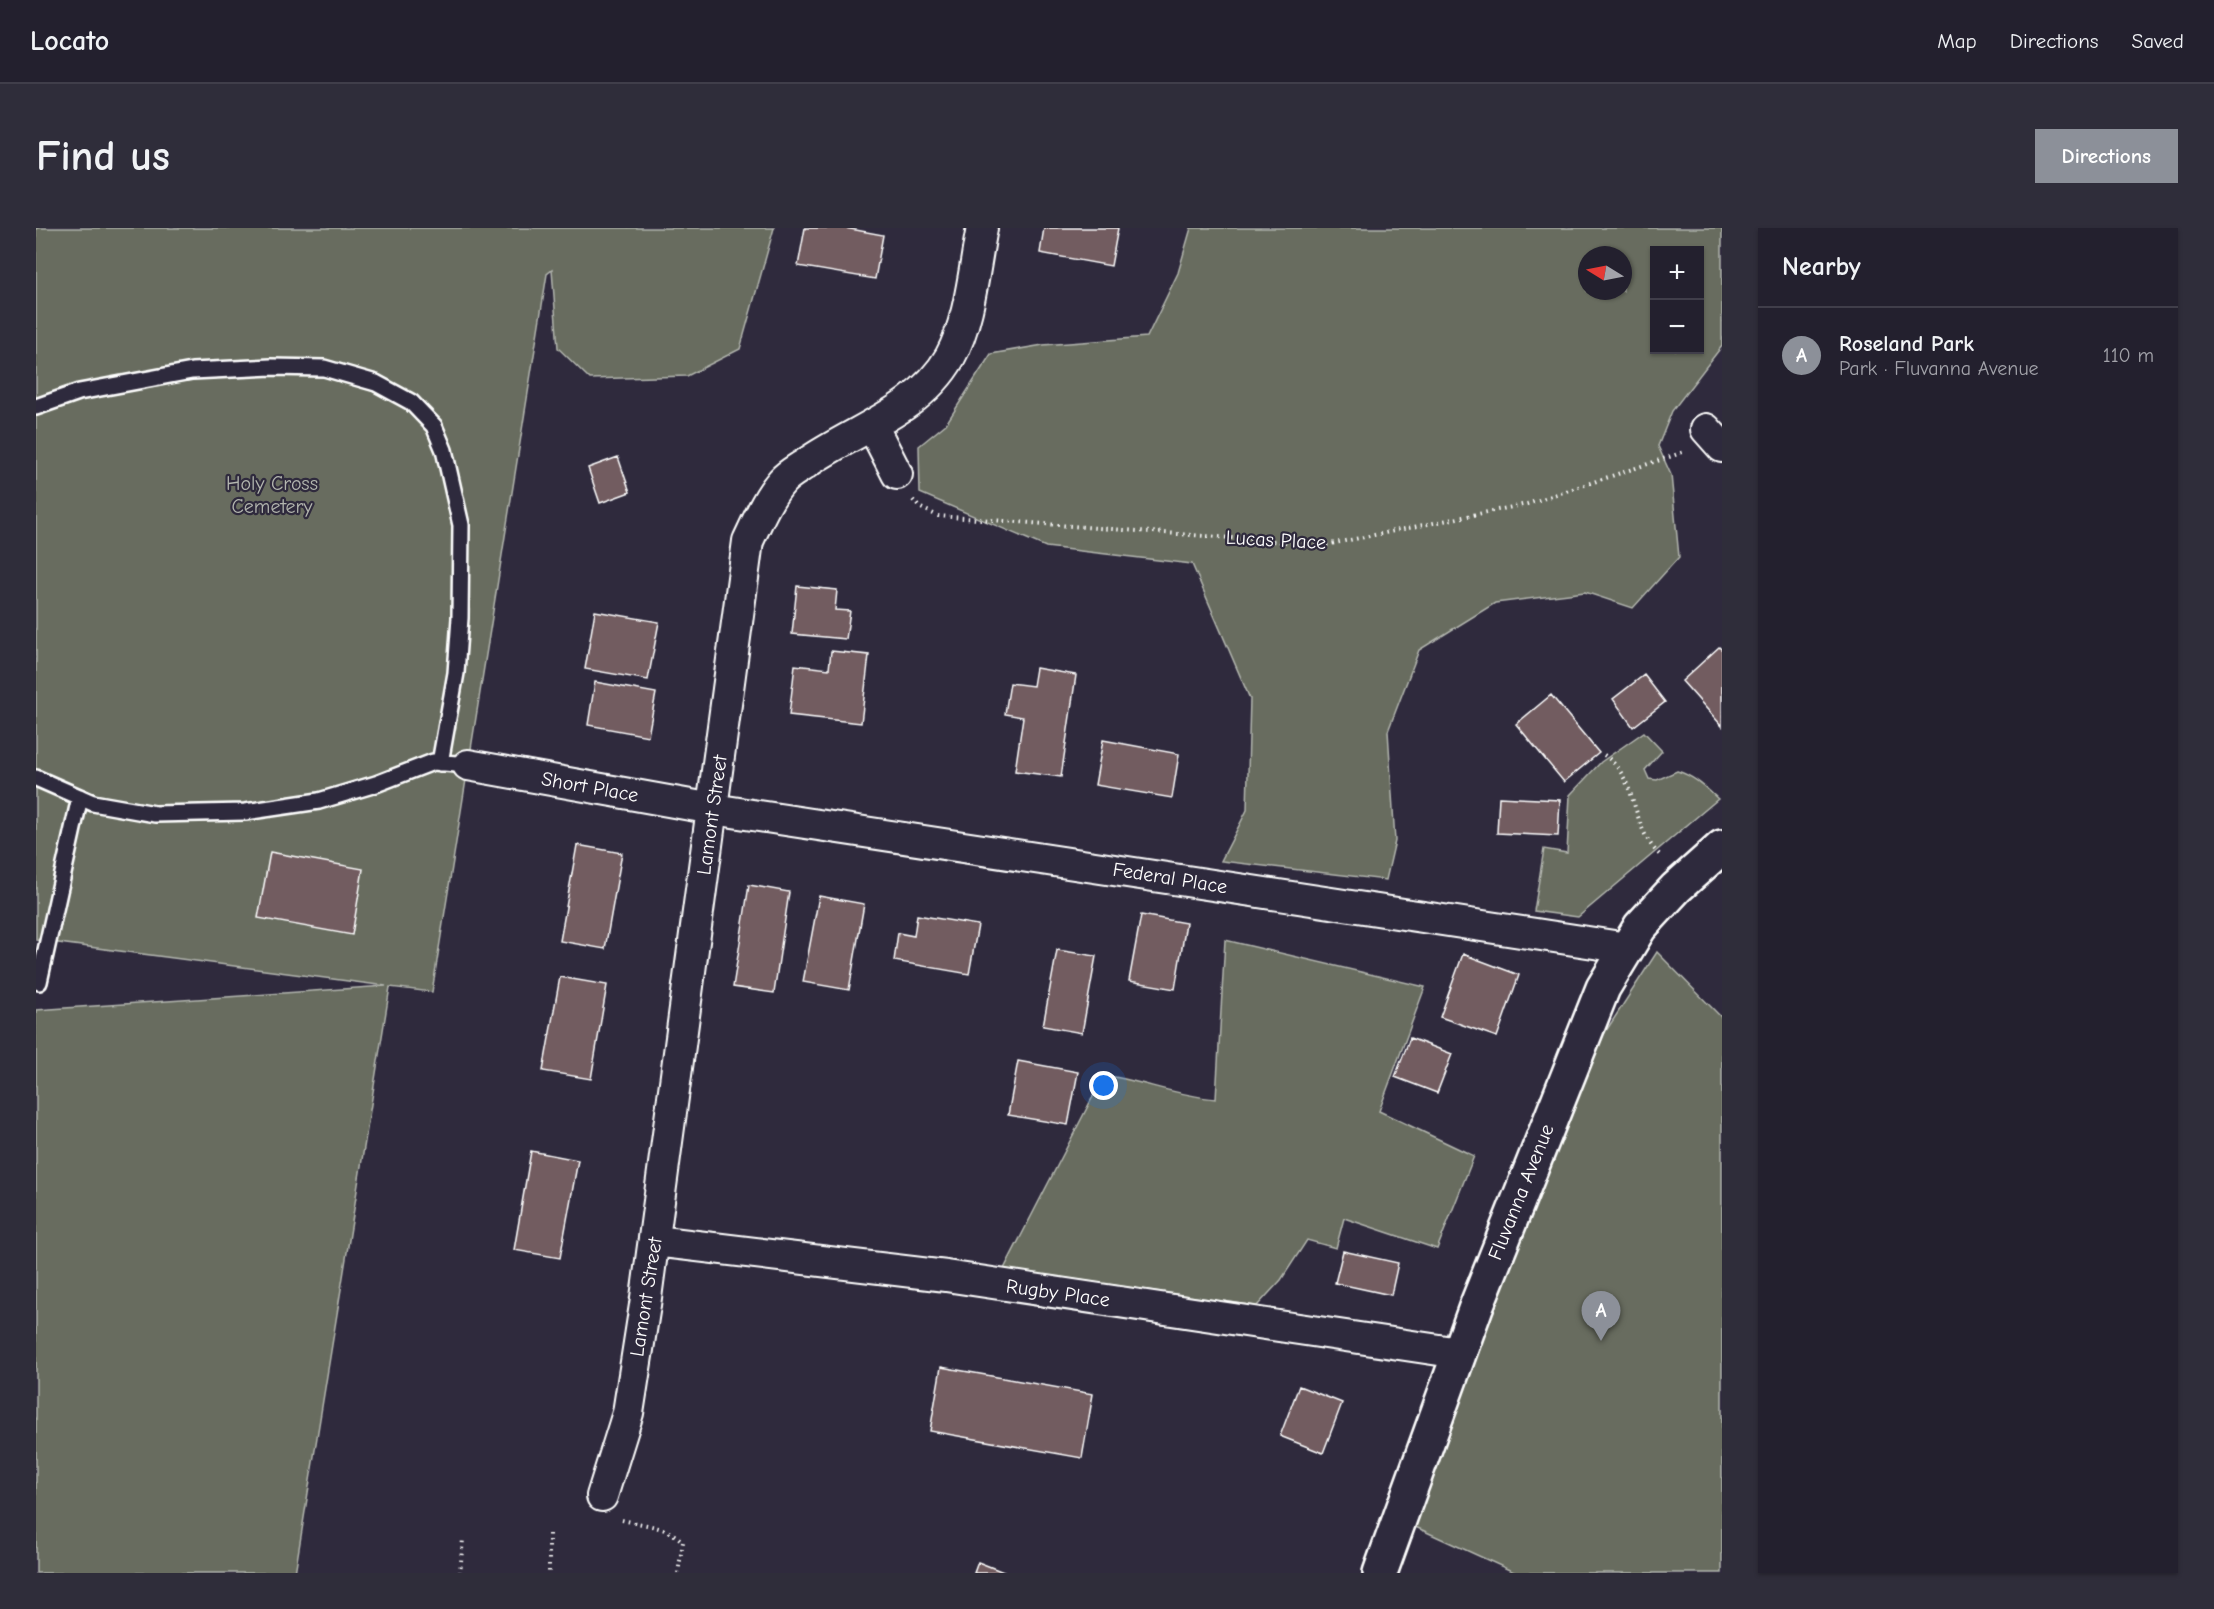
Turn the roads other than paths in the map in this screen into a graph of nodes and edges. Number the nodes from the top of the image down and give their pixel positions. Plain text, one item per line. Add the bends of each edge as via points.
1 (982, 228) edge
2 (36, 407) edge
3 (872, 425) junction
4 (897, 474) road end
5 (454, 764) junction
6 (36, 778) edge
7 (80, 797) junction
8 (712, 809) junction
9 (1722, 847) edge
10 (1627, 948) junction
11 (39, 981) dead end
12 (655, 1241) junction
13 (1460, 1353) junction
14 (607, 1507) road end
15 (1380, 1573) edge

1 - 3 street, Lamont Street via 964,320 951,357 928,387
2 - 5 lane via 80,392 192,370 271,367 324,368 376,383 411,402 434,426 444,450 461,525
3 - 4 street
3 - 8 street, Lamont Street via 783,479 768,499 748,541
5 - 7 lane via 433,762 319,801 245,812 155,814
5 - 8 street, Short Place
6 - 7 lane
7 - 11 lane
8 - 10 street, Federal Place
8 - 12 street, Lamont Street
9 - 10 main road, Fluvanna Avenue via 1676,888 1640,927
10 - 13 main road, Fluvanna Avenue via 1603,988
12 - 13 street, Rugby Place via 946,1276
12 - 14 street, Lamont Street via 628,1413
13 - 15 main road, Fluvanna Avenue

